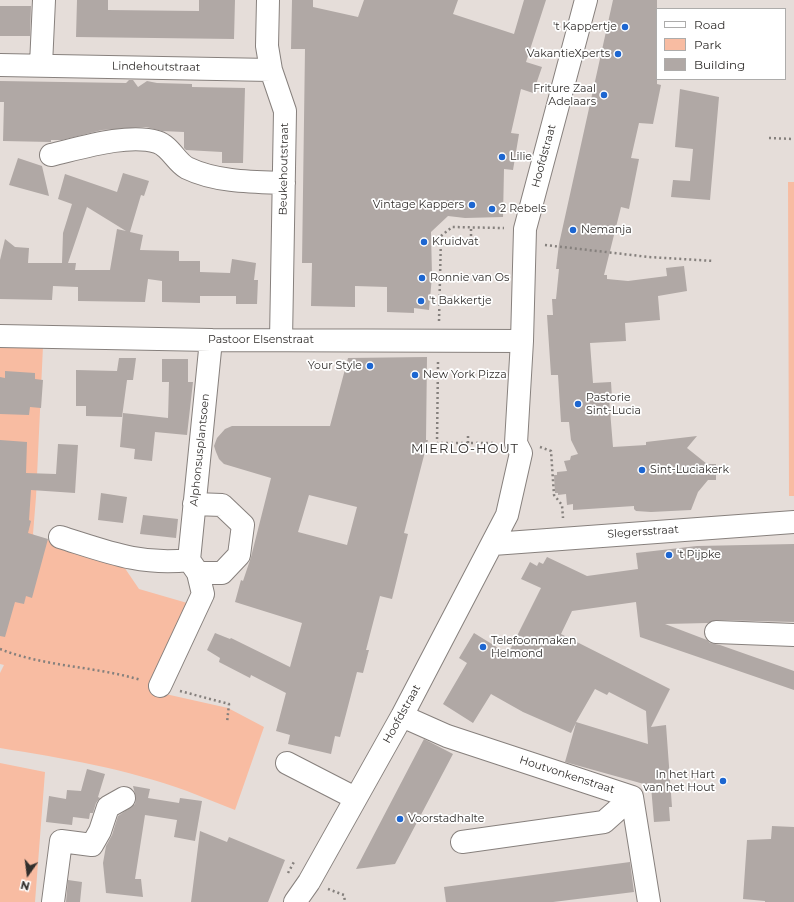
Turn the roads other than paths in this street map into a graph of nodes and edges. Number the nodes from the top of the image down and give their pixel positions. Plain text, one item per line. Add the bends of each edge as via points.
1 (44, 0) edge
2 (268, 0) edge
3 (586, 0) edge
4 (0, 64) edge
5 (41, 65) junction
6 (271, 70) junction
7 (51, 155) dead end
8 (284, 183) junction
9 (0, 336) edge
10 (211, 340) junction
11 (281, 340) junction
12 (522, 341) junction
13 (194, 504) junction
14 (794, 522) edge
15 (60, 537) dead end
16 (493, 544) junction
17 (193, 566) junction
18 (716, 632) dead end
19 (794, 635) edge
20 (160, 686) road end
21 (402, 716) junction
22 (287, 763) dead end
23 (632, 796) junction
24 (124, 798) dead end
25 (355, 798) junction
26 (462, 842) dead end
27 (312, 890) edge
28 (53, 902) edge
29 (295, 902) edge
30 (649, 902) edge

1 - 5 street
2 - 6 street, Beukehoutstraat via 267,46
3 - 12 street, Hoofdstraat via 525,229
4 - 5 street, Lindehoutstraat
5 - 6 street, Lindehoutstraat
6 - 8 street, Beukehoutstraat via 285,111
7 - 8 street via 111,142 158,142 186,167 212,177
8 - 11 street, Beukehoutstraat
9 - 10 street, Pastoor Elsenstraat
10 - 11 street, Pastoor Elsenstraat
10 - 13 street, Alphonsusplantsoen
11 - 12 street, Pastoor Elsenstraat
12 - 16 street, Hoofdstraat via 516,443 508,454 495,514
13 - 17 street, Alphonsusplantsoen
13 - 17 street via 222,505 243,525 239,555 222,573
14 - 16 street, Slegersstraat
15 - 17 street via 121,557
16 - 21 street, Hoofdstraat
17 - 20 street, Alphonsusplantsoen via 203,594
18 - 19 street
21 - 23 street, Houtvonkenstraat via 447,736
21 - 25 street, Hoofdstraat
22 - 25 street
23 - 26 street via 604,822
23 - 30 street
24 - 28 street via 108,806 100,831 92,845 62,841
25 - 27 street, Hoofdstraat
27 - 29 street, Hoofdstraat

